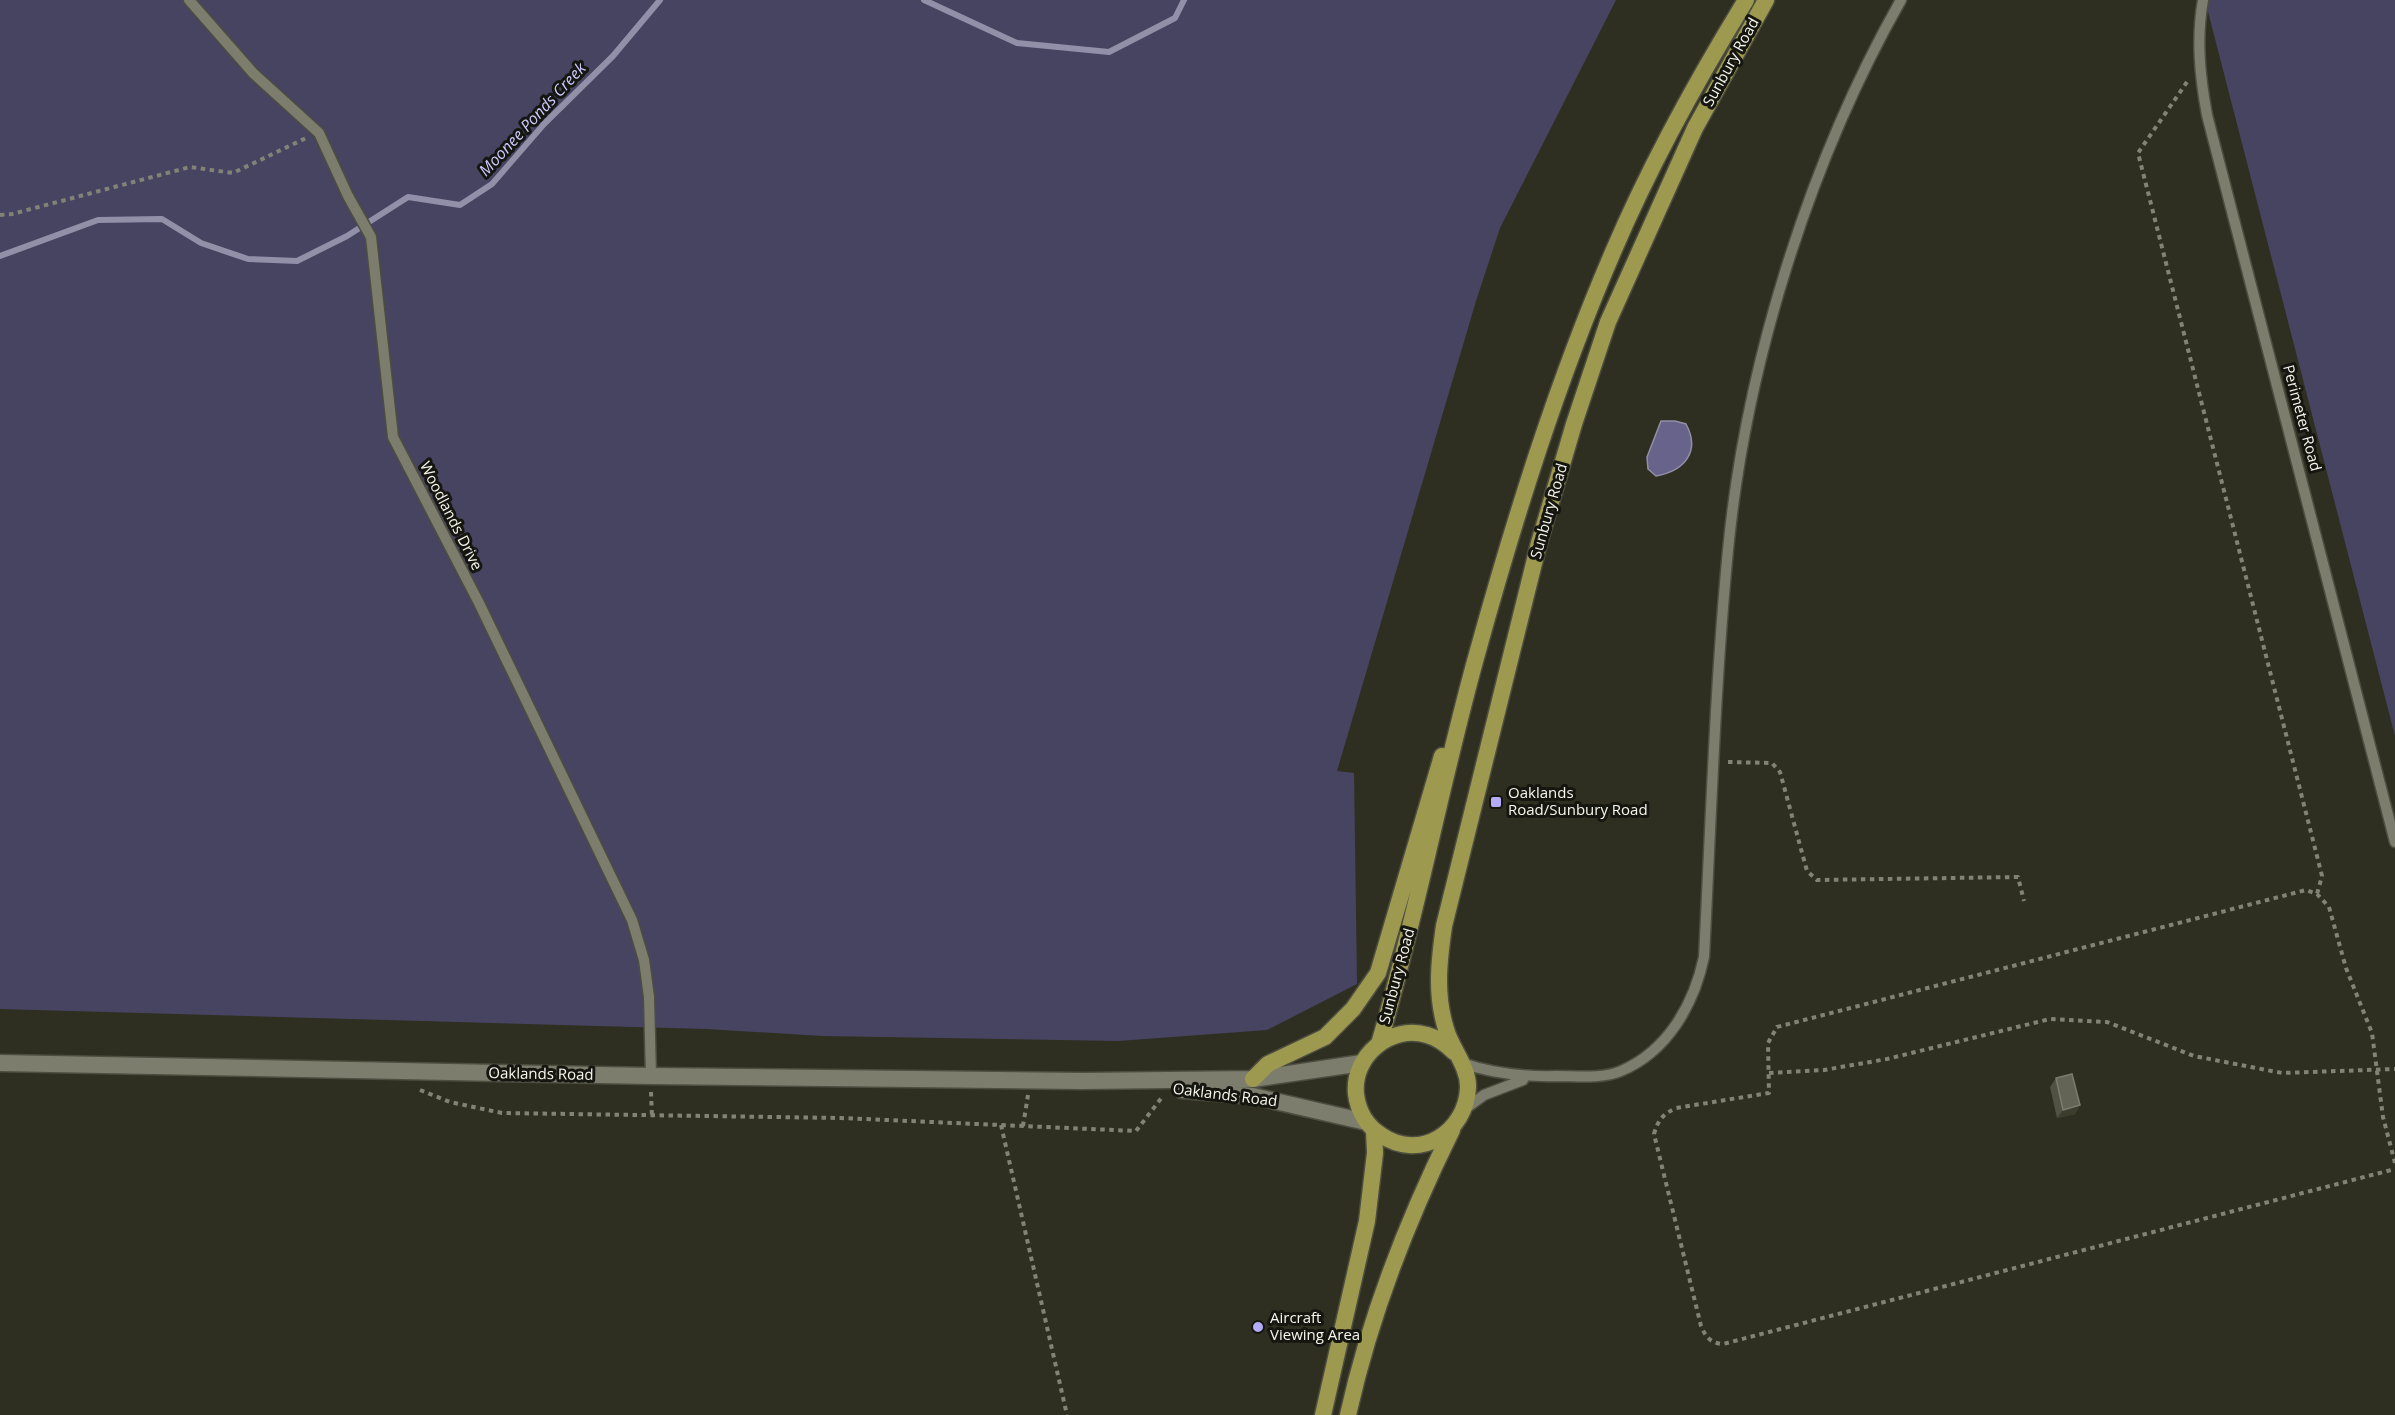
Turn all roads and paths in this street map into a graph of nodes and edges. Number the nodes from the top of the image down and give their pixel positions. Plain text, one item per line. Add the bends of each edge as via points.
1 (189, 0) edge
2 (1746, 0) edge
3 (1766, 0) edge
4 (1901, 0) edge
5 (2203, 0) edge
6 (2200, 64) junction
7 (285, 146) dead end
8 (0, 215) edge
9 (1477, 655) junction
10 (1714, 761) junction
11 (2395, 842) edge
12 (2317, 894) junction
13 (2024, 901) dead end
14 (1378, 1044) junction
15 (1458, 1057) junction
16 (0, 1063) edge
17 (1362, 1063) junction
18 (2378, 1069) junction
19 (2395, 1069) edge
20 (1769, 1073) junction
21 (651, 1076) junction
22 (1532, 1077) junction
23 (1029, 1080) junction
24 (1082, 1081) junction
25 (1169, 1088) junction
26 (1253, 1088) junction
27 (418, 1089) dead end
28 (1465, 1109) junction
29 (652, 1117) junction
30 (1001, 1125) junction
31 (1023, 1126) junction
32 (1370, 1126) junction
33 (1454, 1127) junction
34 (2395, 1163) edge
35 (2395, 1169) edge
36 (1067, 1415) edge
37 (1323, 1415) edge
38 (1348, 1415) edge

1 - 21 lane, Woodlands Drive via 253,73 319,134 371,237 393,437 479,603 632,920 648,988
2 - 9 main road, Sunbury Road via 1675,125 1614,249 1539,448
3 - 15 main road, Sunbury Road via 1695,128 1608,322 1539,543 1444,926 1438,982 1442,1016
4 - 10 lane via 1877,42 1825,155 1769,325 1747,427 1728,549
5 - 6 lane, Perimeter Road
6 - 11 lane, Perimeter Road via 2207,115
6 - 12 path via 2138,153 2322,876
7 - 8 path via 233,173 190,167
9 - 14 main road, Sunbury Road
9 - 26 main road via 1429,795 1378,973 1353,1009 1325,1037 1268,1064
10 - 13 path via 1772,763 1780,772 1807,871 1817,880 2018,877
10 - 22 lane via 1704,957 1689,1006 1670,1034 1646,1057 1620,1072
12 - 18 path via 2332,915 2346,968 2372,1033
12 - 20 path via 2301,891 1797,1020 1777,1027 1771,1034
14 - 15 main road via 1410,1032 1426,1034 1441,1041
14 - 17 main road
15 - 22 lane via 1492,1072
15 - 28 main road via 1468,1085
16 - 21 main road, Oaklands Road
17 - 26 main road, Oaklands Road
17 - 32 main road via 1356,1093 1359,1109
18 - 19 path
18 - 20 path via 2282,1073 2194,1056 2107,1022 2050,1019 1887,1059 1824,1070
18 - 34 path via 2383,1117
20 - 35 path via 1768,1093 1676,1108 1665,1113 1654,1134 1701,1326 1714,1343 1723,1344 2016,1270
21 - 23 main road, Oaklands Road
21 - 29 path
22 - 28 lane via 1509,1083
23 - 24 main road, Oaklands Road
23 - 31 path
24 - 25 main road, Oaklands Road
24 - 26 main road, Oaklands Road
25 - 26 main road, Oaklands Road
25 - 31 path via 1136,1131
26 - 32 main road, Oaklands Road
27 - 29 path via 450,1102 502,1113
28 - 33 main road
29 - 30 path via 841,1118
30 - 31 path
30 - 36 path
32 - 33 main road via 1389,1141 1406,1145 1424,1145
32 - 37 main road via 1375,1153 1369,1210
33 - 38 main road via 1387,1281 1363,1351

